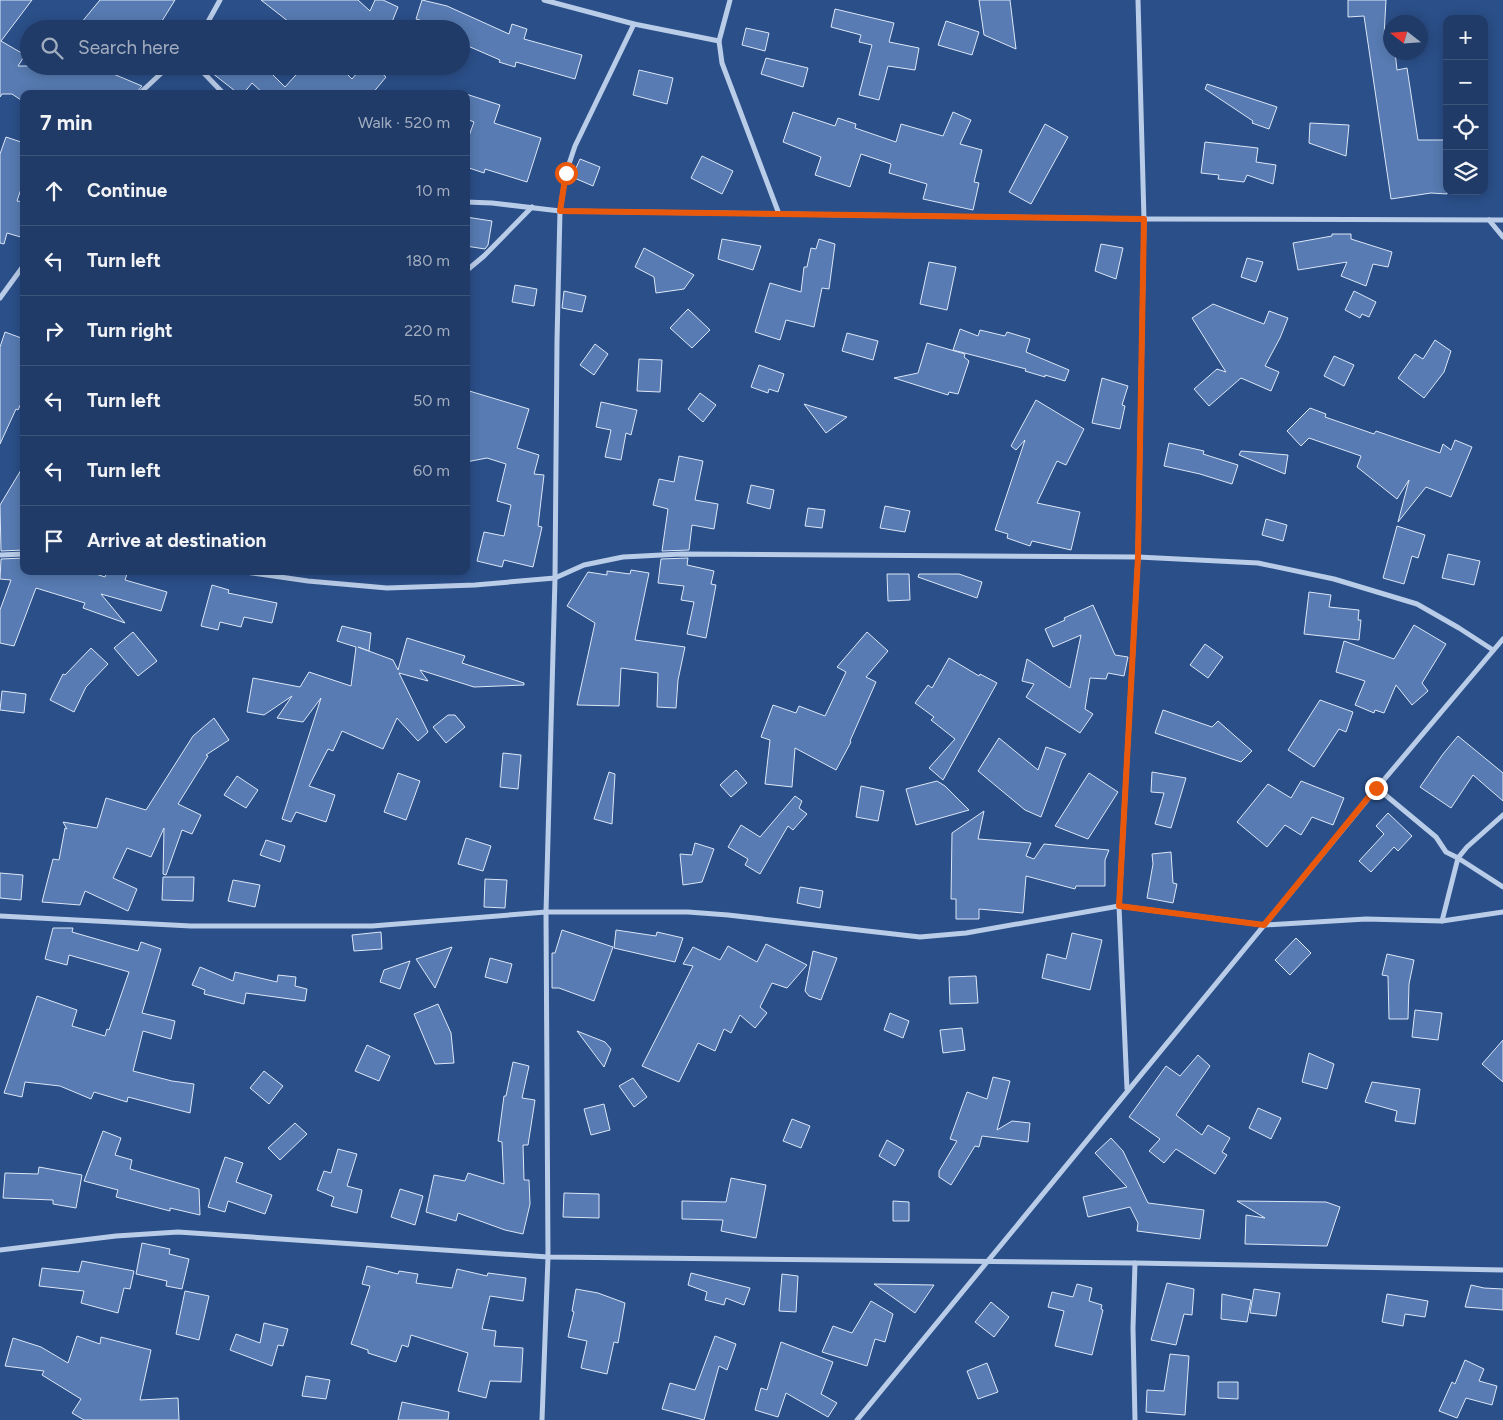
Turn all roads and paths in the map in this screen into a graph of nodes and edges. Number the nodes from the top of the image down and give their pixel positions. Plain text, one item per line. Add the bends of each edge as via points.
1 (220, 0) edge
2 (544, 0) edge
3 (730, 0) edge
4 (1138, 0) edge
5 (209, 20) edge
6 (634, 24) junction
7 (719, 41) junction
8 (159, 75) edge
9 (206, 75) edge
10 (142, 90) edge
11 (220, 90) edge
12 (470, 202) edge
13 (532, 208) junction
14 (560, 211) junction
15 (779, 214) junction
16 (1144, 219) junction
17 (1489, 220) junction
18 (1503, 220) edge
19 (1503, 237) edge
20 (470, 268) edge
21 (20, 270) edge
22 (0, 298) edge
23 (20, 554) edge
24 (0, 555) edge
25 (1138, 557) junction
26 (266, 575) edge
27 (555, 578) junction
28 (1503, 639) edge
29 (1493, 650) junction
30 (1376, 788) junction
31 (1503, 815) edge
32 (1458, 858) junction
33 (1503, 887) edge
34 (1119, 906) junction
35 (546, 912) junction
36 (1503, 912) edge
37 (0, 916) edge
38 (1442, 922) junction
39 (1264, 925) junction
40 (1127, 1090) junction
41 (0, 1250) edge
42 (548, 1258) junction
43 (987, 1262) junction
44 (1135, 1263) junction
45 (1503, 1270) edge
46 (542, 1420) edge
47 (857, 1420) edge
48 (1135, 1420) edge

1 - 5 street
2 - 6 street
3 - 7 street
4 - 16 street
6 - 7 street
6 - 14 street via 575,146 566,173
7 - 15 street via 722,62
8 - 10 street
9 - 11 street
12 - 13 street
13 - 14 street
13 - 20 street
14 - 15 street
14 - 27 street
15 - 16 street
16 - 17 street
16 - 25 street
17 - 18 street
17 - 19 street
21 - 22 street
23 - 24 street
25 - 27 street via 681,554 623,557 584,565
25 - 29 street via 1258,563 1334,579 1417,604
25 - 34 street
26 - 27 street via 387,588
27 - 35 street
28 - 29 street
29 - 30 street
30 - 32 street via 1436,837 1446,852
30 - 39 street
31 - 32 street
32 - 33 street
32 - 38 street
34 - 35 street via 966,933 920,937 728,914
34 - 39 street
34 - 40 street
35 - 37 street via 372,926 191,926
35 - 42 street
36 - 38 street
38 - 39 street via 1366,919
39 - 40 street
40 - 43 street
41 - 42 street via 178,1232
42 - 43 street
42 - 46 street
43 - 44 street
43 - 47 street
44 - 45 street
44 - 48 street

